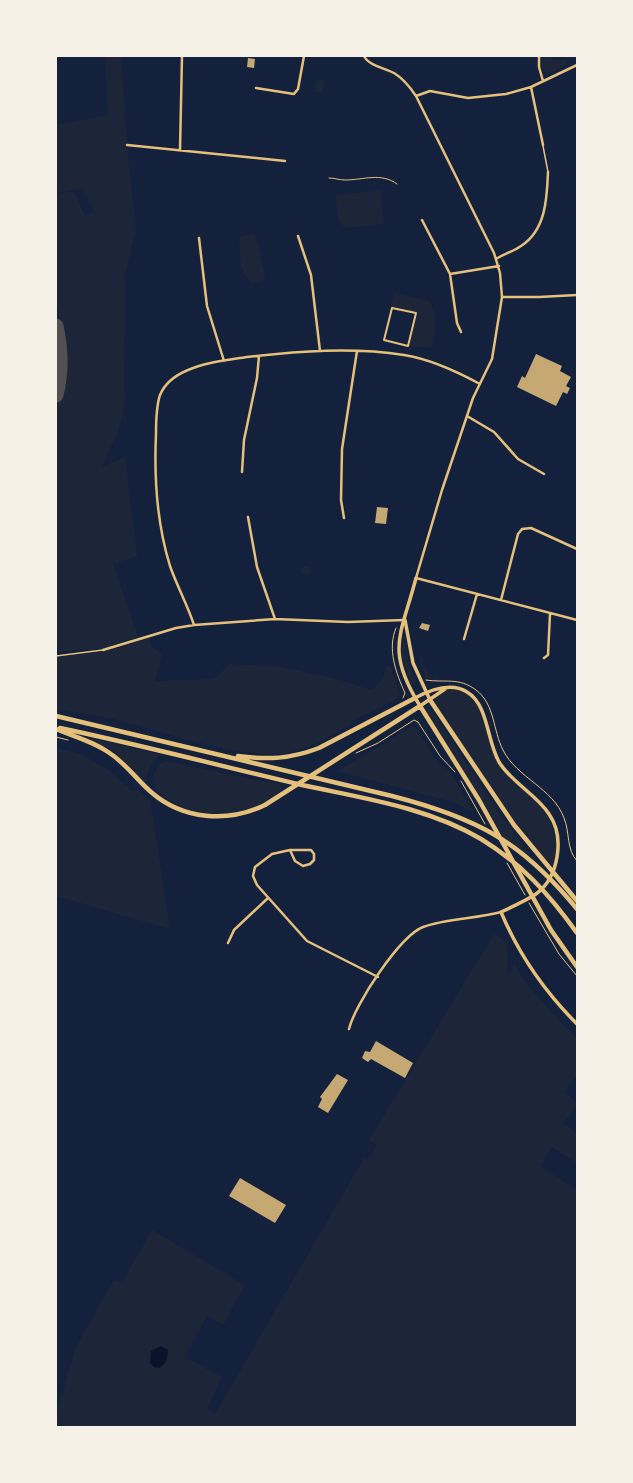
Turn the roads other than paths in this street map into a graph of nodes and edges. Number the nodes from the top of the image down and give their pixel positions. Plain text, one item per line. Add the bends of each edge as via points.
1 (182, 56) edge
2 (304, 56) edge
3 (364, 56) edge
4 (539, 56) edge
5 (577, 64) edge
6 (543, 81) junction
7 (531, 86) junction
8 (256, 88) dead end
9 (416, 96) junction
10 (127, 145) dead end
11 (543, 145) joint
12 (180, 150) junction
13 (285, 162) dead end
14 (548, 172) joint
15 (422, 220) dead end
16 (298, 236) dead end
17 (199, 238) dead end
18 (496, 259) junction
19 (499, 266) junction
20 (450, 274) junction
21 (577, 295) edge
22 (502, 297) junction
23 (392, 308) joint
24 (461, 332) dead end
25 (320, 351) junction
26 (357, 351) junction
27 (259, 356) junction
28 (224, 361) junction
29 (480, 384) junction
30 (467, 416) junction
31 (242, 472) dead end
32 (544, 474) dead end
33 (248, 517) dead end
34 (344, 518) dead end
35 (577, 549) edge
36 (416, 578) junction
37 (477, 594) junction
38 (501, 600) junction
39 (550, 614) junction
40 (275, 619) junction
41 (405, 620) junction
42 (577, 620) edge
43 (194, 624) junction
44 (464, 639) dead end
45 (103, 650) joint
46 (56, 656) edge
47 (544, 658) dead end
48 (445, 689) junction
49 (426, 692) junction
50 (415, 698) junction
51 (430, 700) junction
52 (420, 706) junction
53 (56, 716) edge
54 (56, 728) edge
55 (220, 755) junction
56 (290, 850) junction
57 (556, 880) junction
58 (268, 898) junction
59 (577, 902) edge
60 (577, 909) edge
61 (501, 912) junction
62 (577, 933) edge
63 (228, 942) dead end
64 (577, 967) edge
65 (378, 977) junction
66 (577, 1024) edge
67 (349, 1029) dead end

1 - 12 street
2 - 8 street via 296,93
3 - 9 street via 369,62 403,80
4 - 6 street
5 - 6 street
6 - 7 street
7 - 9 street via 488,97 468,98 430,91
7 - 11 street
9 - 18 street
10 - 12 street
11 - 14 lane
12 - 13 street
14 - 18 street via 544,211 539,226 521,247
15 - 20 street
16 - 25 street via 311,275
17 - 28 street via 207,306
18 - 19 street
19 - 20 street
19 - 22 street
20 - 24 street via 457,323
21 - 22 street
22 - 29 street via 494,354
23 - 23 street via 384,340 408,346 416,313
25 - 26 street
25 - 27 street
26 - 29 street via 418,358
26 - 34 street via 342,449 341,500
27 - 28 street
27 - 31 street via 244,440
28 - 43 street via 190,369 170,381 161,394 158,409 155,448 161,527 170,565
29 - 30 street
30 - 32 street via 494,432 518,459
30 - 36 street
33 - 40 street via 257,567
35 - 38 street via 531,528 522,529 518,534
36 - 37 street
36 - 41 street
37 - 38 street
37 - 44 street
38 - 39 street
39 - 42 street
39 - 47 street via 548,655
40 - 41 street via 352,622
40 - 43 street
41 - 49 street via 413,663
41 - 50 street via 399,637 398,655 403,675
43 - 45 street
45 - 46 lane
48 - 49 street
48 - 51 street
48 - 61 street via 460,689 478,703 493,751 502,767 550,814 555,826 558,838 554,867 546,882 537,893
49 - 50 street
49 - 51 street
50 - 52 street
50 - 55 highway via 319,748 302,754 276,759
51 - 52 street
51 - 57 highway via 514,825 545,862
52 - 54 highway via 271,801 253,810 231,816 210,816 184,811 168,804 100,746
52 - 64 highway via 479,800 536,906
53 - 55 highway
54 - 62 highway via 357,797 434,818 479,838 534,878
55 - 57 highway via 438,809 481,827 506,841
56 - 56 street via 293,858 301,865 307,866 314,860 311,850
56 - 58 street via 272,854 255,867 255,882
57 - 59 highway
57 - 60 highway
58 - 63 street via 234,930
58 - 65 street via 307,941
61 - 65 street via 420,928 402,942
61 - 66 street via 509,932 532,971 559,1006
65 - 67 street via 352,1017

